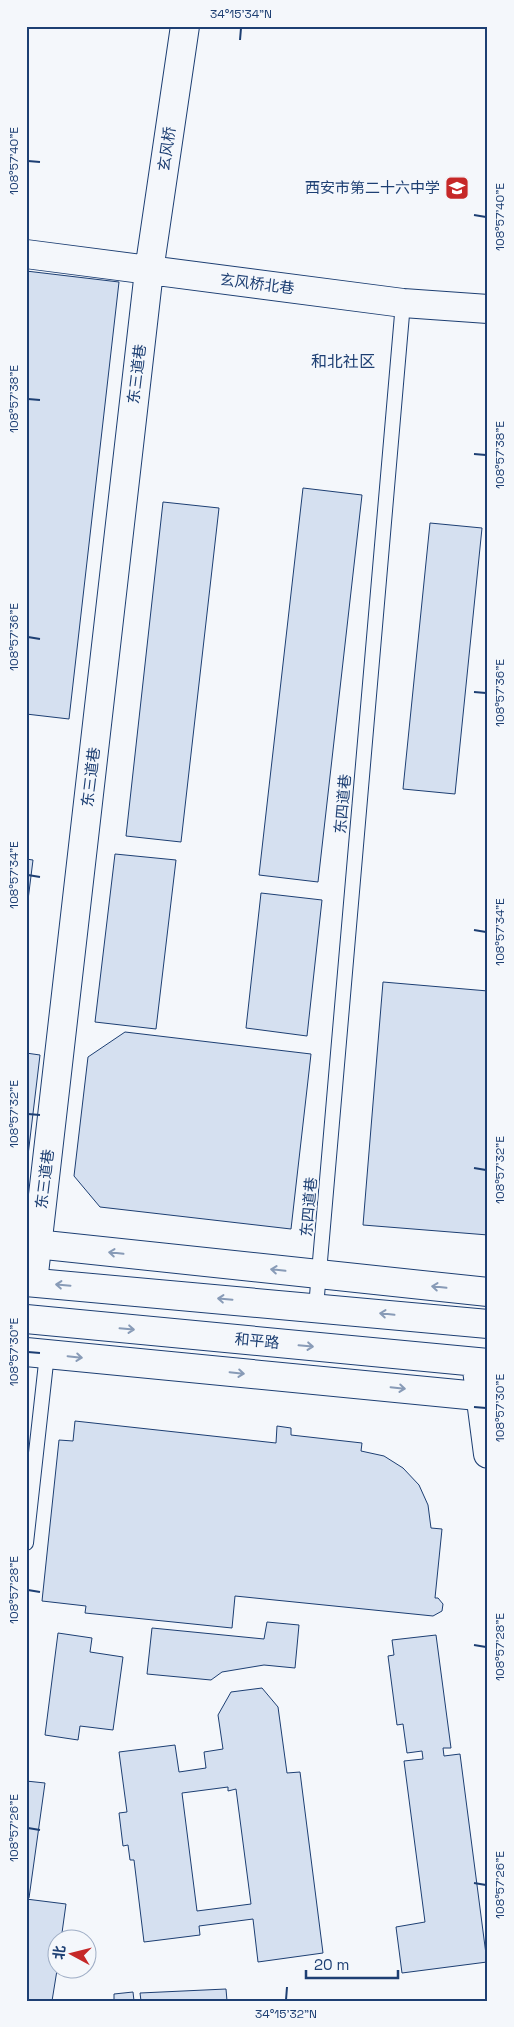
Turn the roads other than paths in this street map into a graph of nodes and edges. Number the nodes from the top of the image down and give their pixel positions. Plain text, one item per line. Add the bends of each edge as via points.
1 (185, 26) edge
2 (26, 254) edge
3 (149, 271) junction
4 (403, 303) junction
5 (488, 309) edge
6 (32, 1244) edge
7 (319, 1274) junction
8 (30, 1282) edge
9 (488, 1292) edge
10 (316, 1307) junction
11 (26, 1320) edge
12 (488, 1324) edge
13 (37, 1353) edge
14 (482, 1362) edge
15 (484, 1397) edge
16 (488, 1454) edge
17 (26, 1543) edge

1 - 3 street, 玄风桥
2 - 3 street, 玄风桥北巷
3 - 4 street, 玄风桥北巷
3 - 6 street, 东三道巷
4 - 5 street, 玄风桥北巷
4 - 7 lane, 东四道巷
7 -> 6 street
6 - 8 street, 东三道巷
9 -> 7 street
7 - 10 lane, 东四道巷
10 -> 8 street
12 -> 10 street
11 -> 14 street, 和平路
13 -> 15 street
13 - 17 lane
14 - 15 street
15 - 16 street

